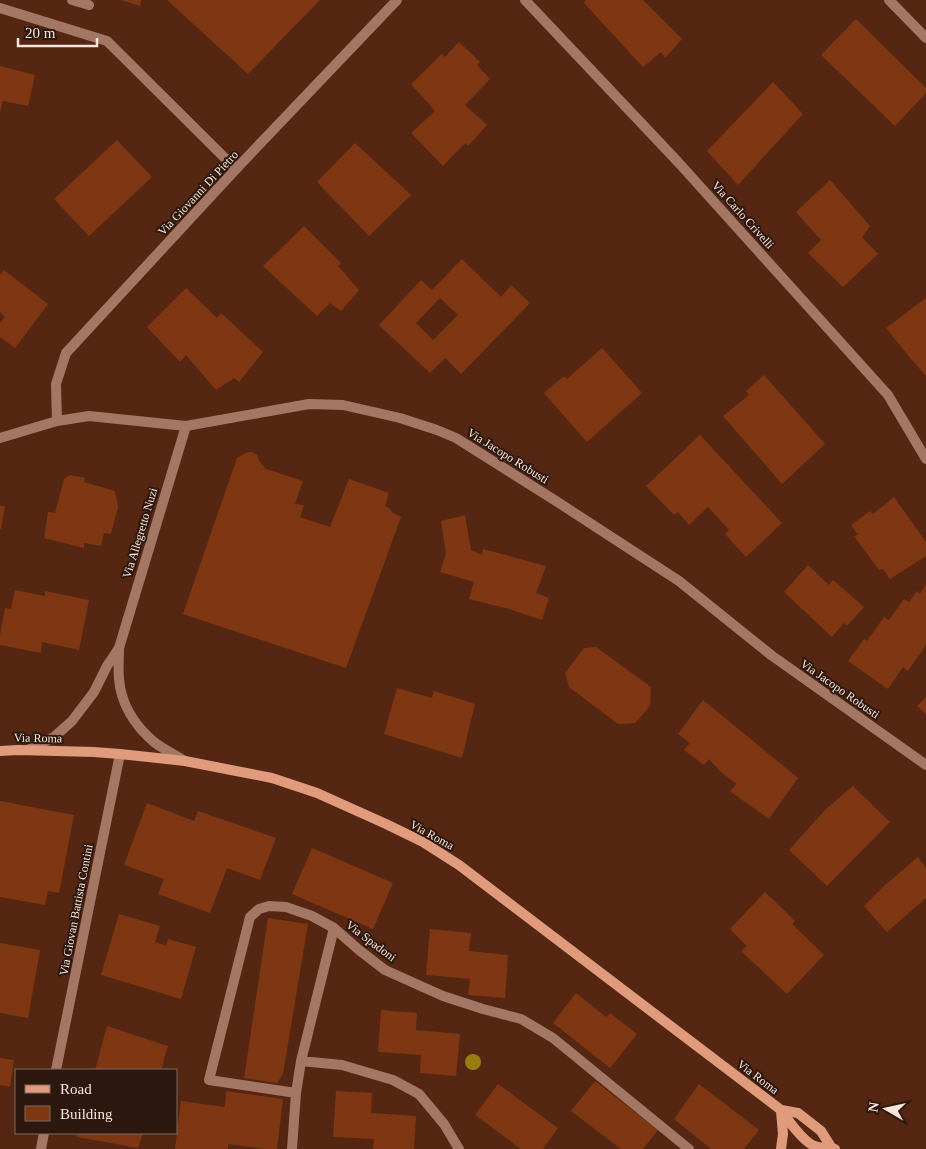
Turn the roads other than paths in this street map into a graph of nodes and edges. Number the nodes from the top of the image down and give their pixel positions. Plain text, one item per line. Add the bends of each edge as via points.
1 (72, 0) edge
2 (397, 0) edge
3 (525, 0) edge
4 (889, 0) edge
5 (89, 5) dead end
6 (0, 8) edge
7 (926, 38) edge
8 (236, 169) junction
9 (57, 421) junction
10 (186, 426) junction
11 (0, 438) edge
12 (926, 459) edge
13 (119, 648) junction
14 (28, 750) junction
15 (0, 751) edge
16 (120, 754) junction
17 (185, 760) junction
18 (926, 765) edge
19 (334, 928) junction
20 (301, 1061) junction
21 (56, 1069) edge
22 (296, 1094) junction
23 (781, 1110) junction
24 (44, 1134) edge
25 (814, 1148) edge
26 (833, 1148) edge
27 (41, 1149) edge
28 (292, 1149) edge
29 (458, 1149) edge
30 (689, 1149) edge
31 (781, 1149) edge

1 - 5 street
2 - 8 street, Via Giovanni Di Pietro
3 - 12 street, Via Carlo Crivelli via 678,162 888,395
4 - 7 street
6 - 8 street via 107,41
8 - 9 street, Via Giovanni Di Pietro via 66,353 56,384
9 - 10 street, Via Jacopo Robusti via 89,416
9 - 11 street, Via Jacopo Robusti
10 - 13 street, Via Allegretto Nuzi
10 - 18 street, Via Jacopo Robusti via 309,404 344,406 400,418 456,438 678,581 771,655
13 - 14 street, Via Allegretto Nuzi via 94,692 72,721 54,737
13 - 17 street, Via Allegretto Nuzi via 118,677 128,711 155,743
14 - 15 main road, Via Roma
14 - 16 main road, Via Roma
16 - 17 main road, Via Roma
16 - 21 street, Via Giovan Battista Contini
17 - 23 main road, Via Roma via 272,778 317,793 423,842 459,865
19 - 20 street
19 - 22 street, Via Spadoni via 286,907 269,906 250,917 209,1080
19 - 30 street, Via Spadoni via 385,970 443,996 521,1019 553,1038
20 - 22 street
20 - 29 street via 342,1065 393,1080 419,1094 444,1124
22 - 28 street
23 - 25 main road, Via Roma
23 - 26 main road, Via Roma via 798,1113 821,1131
23 - 31 main road
24 - 27 street
25 - 26 main road, Via Roma

